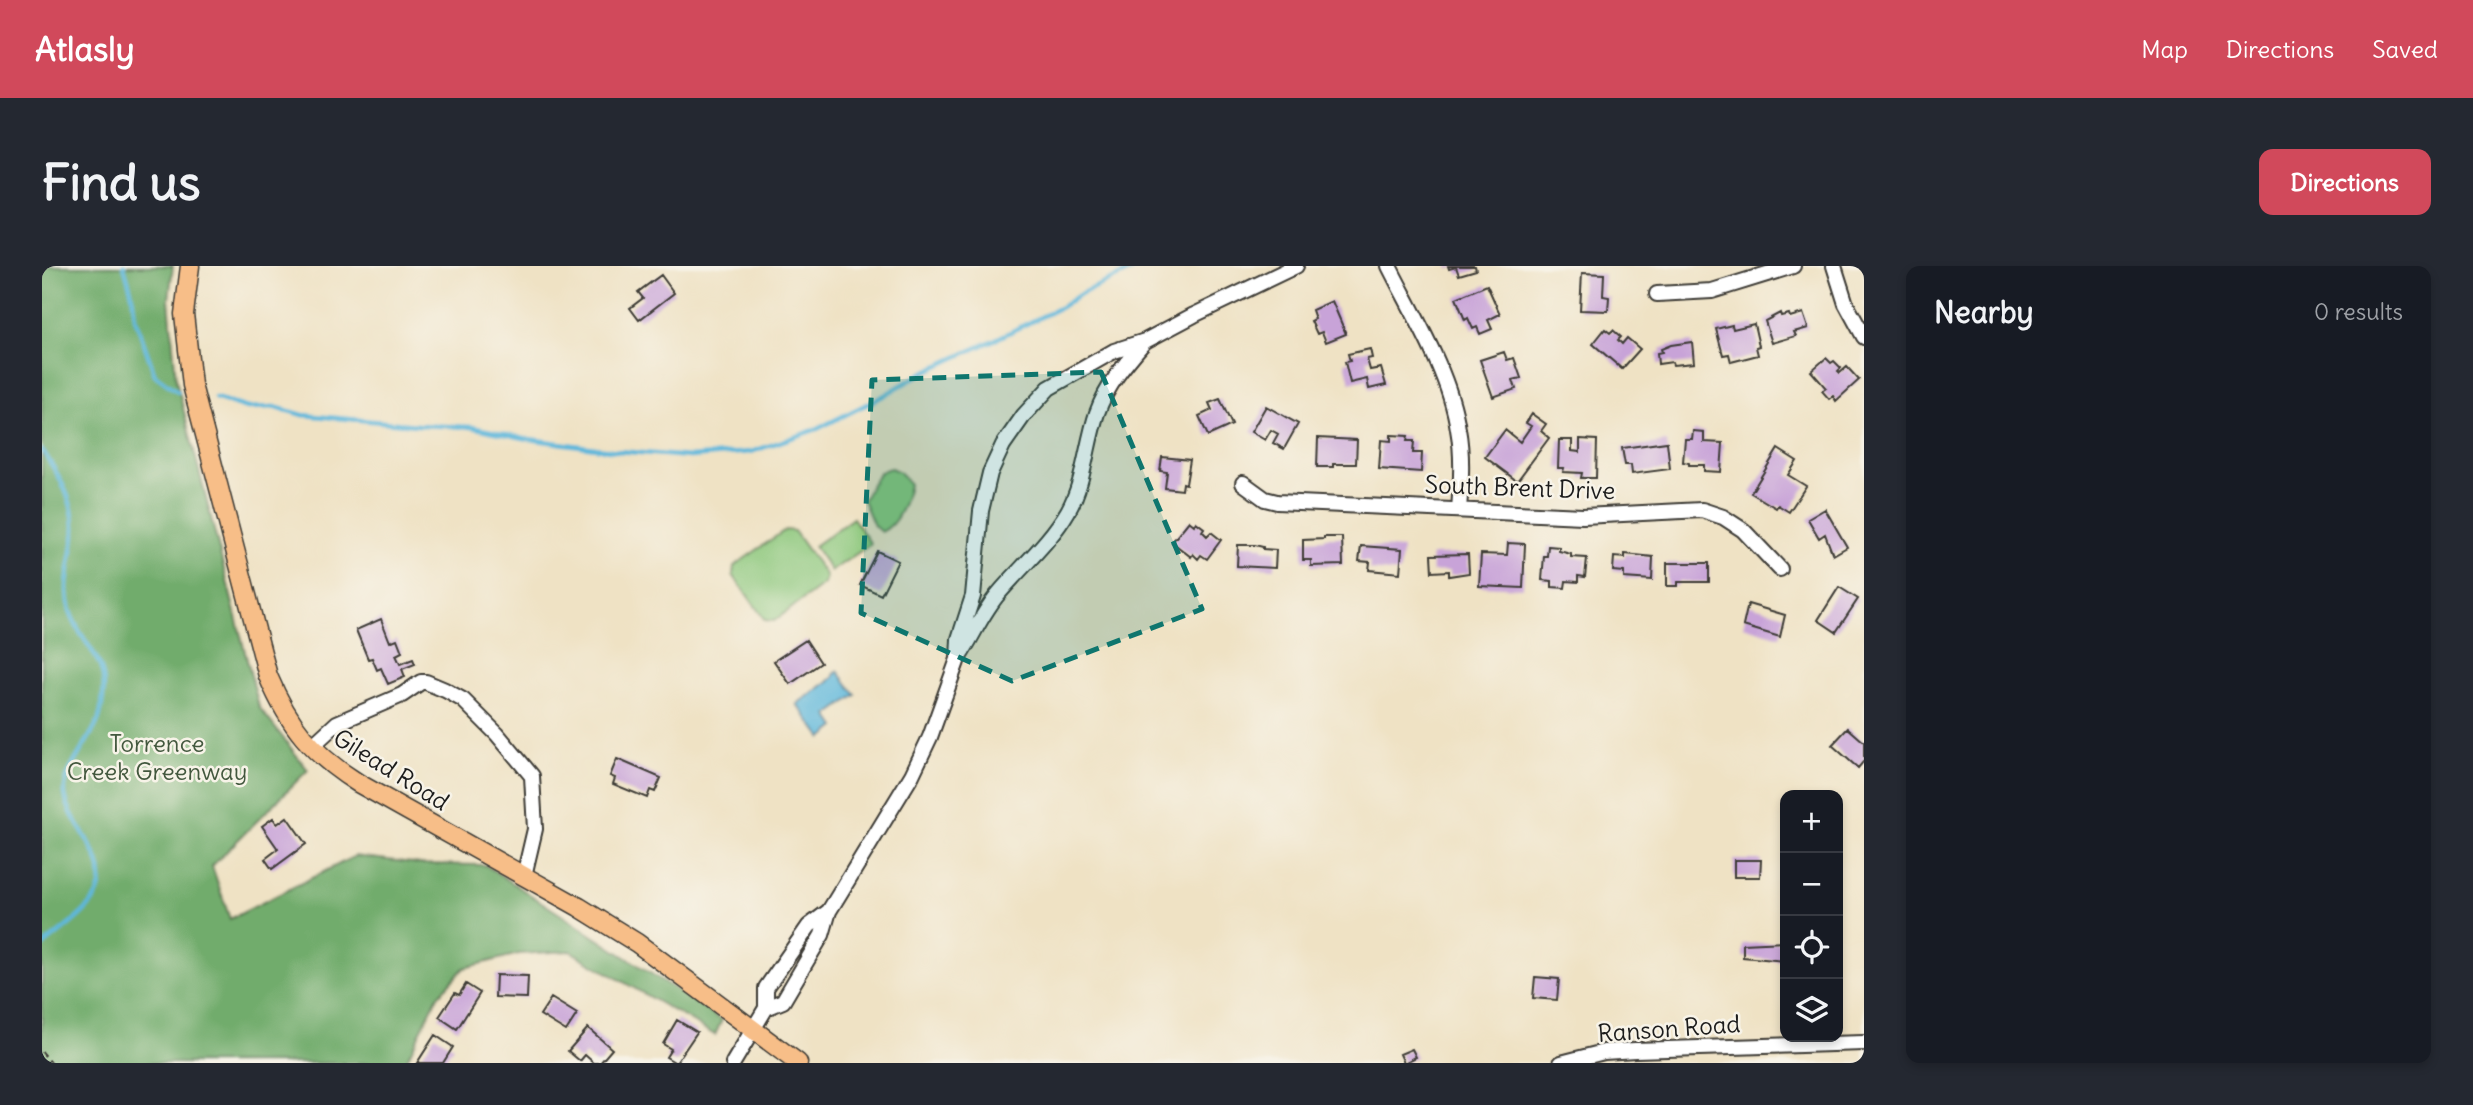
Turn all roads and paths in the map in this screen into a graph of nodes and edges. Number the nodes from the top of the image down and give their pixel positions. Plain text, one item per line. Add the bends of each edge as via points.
1 (190, 266) edge
2 (1296, 266) edge
3 (1389, 266) edge
4 (1793, 266) edge
5 (1834, 266) edge
6 (1657, 294) dead end
7 (1864, 337) edge
8 (1145, 341) junction
9 (1244, 483) dead end
10 (1458, 510) junction
11 (1780, 569) dead end
12 (958, 659) junction
13 (311, 747) junction
14 (524, 876) junction
15 (754, 1028) junction
16 (1864, 1043) edge
17 (42, 1052) edge
18 (51, 1063) edge
19 (733, 1063) edge
20 (798, 1063) edge
21 (1561, 1063) edge

1 - 13 main road, Gilead Road via 185,334 203,432 268,676 286,715
2 - 8 street
3 - 10 street via 1455,411 1461,455
4 - 6 street via 1712,291
5 - 7 street via 1846,304
8 - 12 street via 1107,390 1069,509 984,613
8 - 12 street via 1114,351 1049,388 1003,445 981,511 972,596
9 - 10 street, South Brent Drive via 1277,502
10 - 11 street, South Brent Drive via 1583,516 1709,512 1743,530
12 - 15 street via 921,758 829,911 822,935 783,1001 766,1008
13 - 14 main road, Gilead Road via 358,783
13 - 14 street via 337,723 421,682 463,700 532,776 535,829
14 - 15 main road, Gilead Road via 637,943
15 - 19 street
15 - 20 main road, Gilead Road
16 - 21 street, Ranson Road via 1604,1052
17 - 18 path

